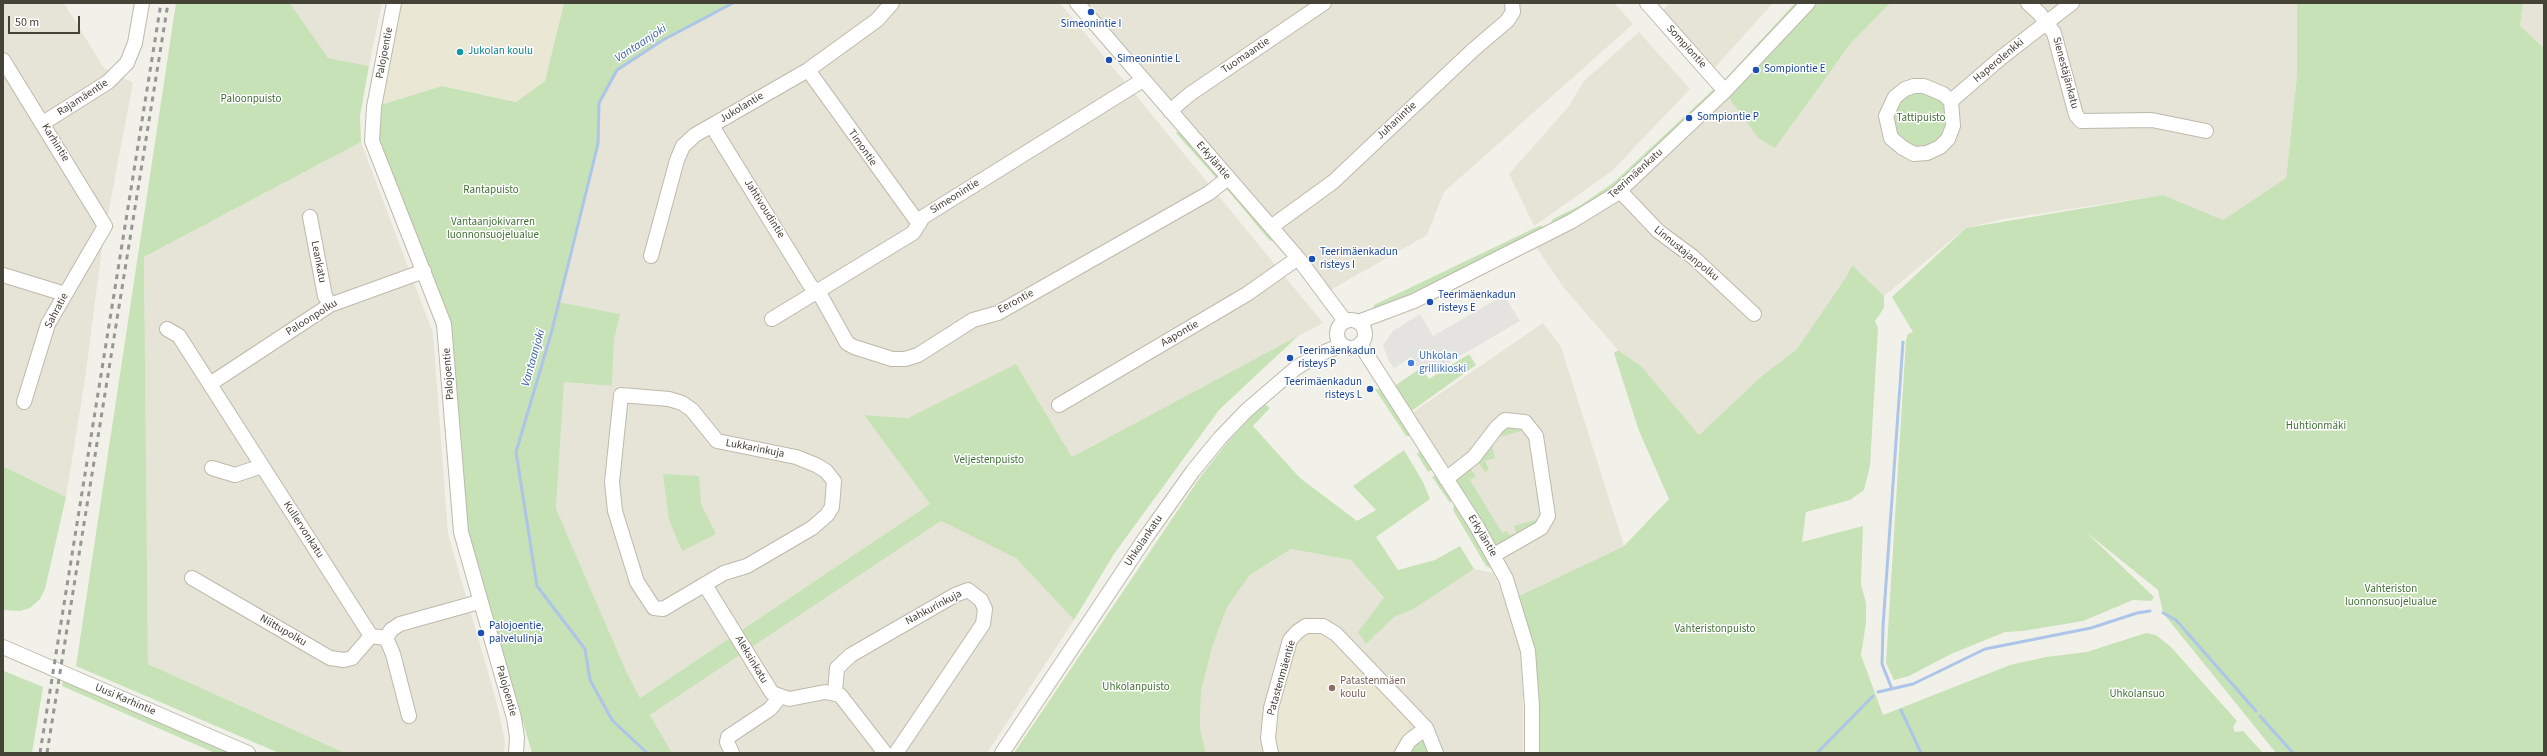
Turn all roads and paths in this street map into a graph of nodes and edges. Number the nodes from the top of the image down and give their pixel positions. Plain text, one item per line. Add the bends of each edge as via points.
1 (142, 3) edge
2 (394, 3) edge
3 (892, 3) edge
4 (1077, 3) edge
5 (1324, 3) edge
6 (1647, 3) edge
7 (1808, 3) edge
8 (2028, 3) edge
9 (2072, 3) edge
10 (1512, 5) edge
11 (2047, 22) junction
12 (3, 60) edge
13 (808, 70) junction
14 (1143, 80) junction
15 (9, 81) edge
16 (1725, 92) junction
17 (1951, 101) junction
18 (1170, 111) junction
19 (43, 123) junction
20 (712, 126) junction
21 (2206, 131) dead end
22 (1228, 178) junction
23 (1620, 191) junction
24 (310, 217) dead end
25 (919, 224) junction
26 (105, 226) joint
27 (1271, 227) junction
28 (651, 256) dead end
29 (1298, 258) junction
30 (424, 271) junction
31 (3, 275) edge
32 (816, 292) junction
33 (65, 294) junction
34 (330, 305) junction
35 (1754, 314) dead end
36 (772, 319) dead end
37 (167, 329) dead end
38 (1357, 330) junction
39 (1339, 340) junction
40 (210, 384) junction
41 (24, 402) dead end
42 (1059, 405) dead end
43 (262, 466) junction
44 (212, 468) dead end
45 (1446, 479) junction
46 (1494, 555) junction
47 (192, 578) dead end
48 (705, 585) junction
49 (479, 602) junction
50 (371, 636) junction
51 (386, 638) junction
52 (3, 647) edge
53 (835, 692) junction
54 (780, 697) junction
55 (409, 716) dead end
56 (1426, 728) junction
57 (248, 753) edge
58 (516, 753) edge
59 (732, 753) edge
60 (885, 753) edge
61 (896, 753) edge
62 (1002, 753) edge
63 (1271, 753) edge
64 (1402, 753) edge
65 (1436, 753) edge
66 (1532, 753) edge

1 - 19 street, Rajamäentie via 135,43 127,63 108,82
2 - 30 street, Palojoentie via 374,107 372,140
3 - 13 street, Jukolantie via 877,20
4 - 14 street, Erkyläntie
5 - 18 street, Tuomaantie via 1190,94
6 - 16 street, Sompiontie
7 - 16 street, Teerimäenkatu
8 - 11 street, Sienestäjänkatu
9 - 11 street, Haperolenkki
10 - 27 street, Juhanintie via 1512,17 1473,50 1333,182
11 - 17 street, Haperolenkki
11 - 21 street, Sienestäjänkatu via 2054,33 2076,115 2081,121 2152,120
12 - 15 street, Karhintie
13 - 20 street, Jukolantie
13 - 25 street, Timontie
14 - 18 street, Erkyläntie
14 - 25 street, Simeonintie via 923,217
15 - 19 street, Karhintie
16 - 23 street, Teerimäenkatu
17 - 17 street via 1953,126 1948,139 1940,147 1927,153 1914,154 1891,138 1886,116 1895,97 1905,89 1924,86 1943,94
18 - 22 street, Erkyläntie
19 - 26 street, Karhintie
20 - 28 street, Jukolantie via 695,135 683,146 676,160
20 - 32 street, Jahtivoudintie
22 - 27 street, Erkyläntie
22 - 32 street, Eerontie via 1209,193 1004,309 973,320 918,355 905,359 892,359 854,348 847,343 822,298
23 - 35 street, Linnustajanpolku via 1647,221 1693,257
23 - 38 street, Teerimäenkatu via 1572,222 1382,314 1377,323
24 - 34 street, Leankatu via 325,296
25 - 32 street, Simeonintie via 913,233
26 - 33 street, Sahratie
27 - 29 street, Erkyläntie
29 - 38 street, Erkyläntie
29 - 42 street, Aapontie via 1247,294
30 - 34 street, Paloonpolku
30 - 49 street, Palojoentie via 447,338 461,532
31 - 33 street
32 - 36 street, Simeonintie
33 - 41 street, Sahratie via 48,324
34 - 40 street, Paloonpolku
37 - 40 street, Kullervonkatu via 179,336
38 - 39 street, Teerimäenkatu via 1339,326
38 - 39 street via 1350,348
38 - 45 street, Erkyläntie
39 - 62 street, Uhkolankatu via 1296,368 1247,410 1193,471
40 - 43 street, Kullervonkatu
43 - 44 street via 235,475
43 - 50 street, Kullervonkatu
45 - 46 street, Erkyläntie
45 - 46 street via 1474,457 1497,427 1506,420 1525,422 1536,436 1548,516 1541,528
46 - 66 street, Erkyläntie via 1506,579 1528,651
47 - 50 street, Niittupolku via 330,658 352,658
48 - 48 street, Lukkarinkuja via 663,609 654,608 637,582 614,511 612,494 621,395 682,402 692,410 717,441 796,458 826,470 834,481 832,507 812,528 747,566 724,573
48 - 54 street, Aleksinkatu via 766,686
49 - 51 street via 400,624 391,630
49 - 58 street, Palojoentie via 514,718
50 - 51 street
51 - 55 street via 393,654
52 - 57 street, Uusi Karhintie
53 - 54 street
53 - 60 street via 842,697
53 - 61 street, Nahkurinkuja via 837,668 851,655 955,595 968,590 981,600 985,609 983,624
54 - 59 street via 770,709 728,737 727,742
56 - 63 street, Patastenmäentie via 1336,634 1323,626 1306,626 1290,640 1270,708 1268,738
56 - 64 street via 1409,741
56 - 65 street, Patastenmäentie

